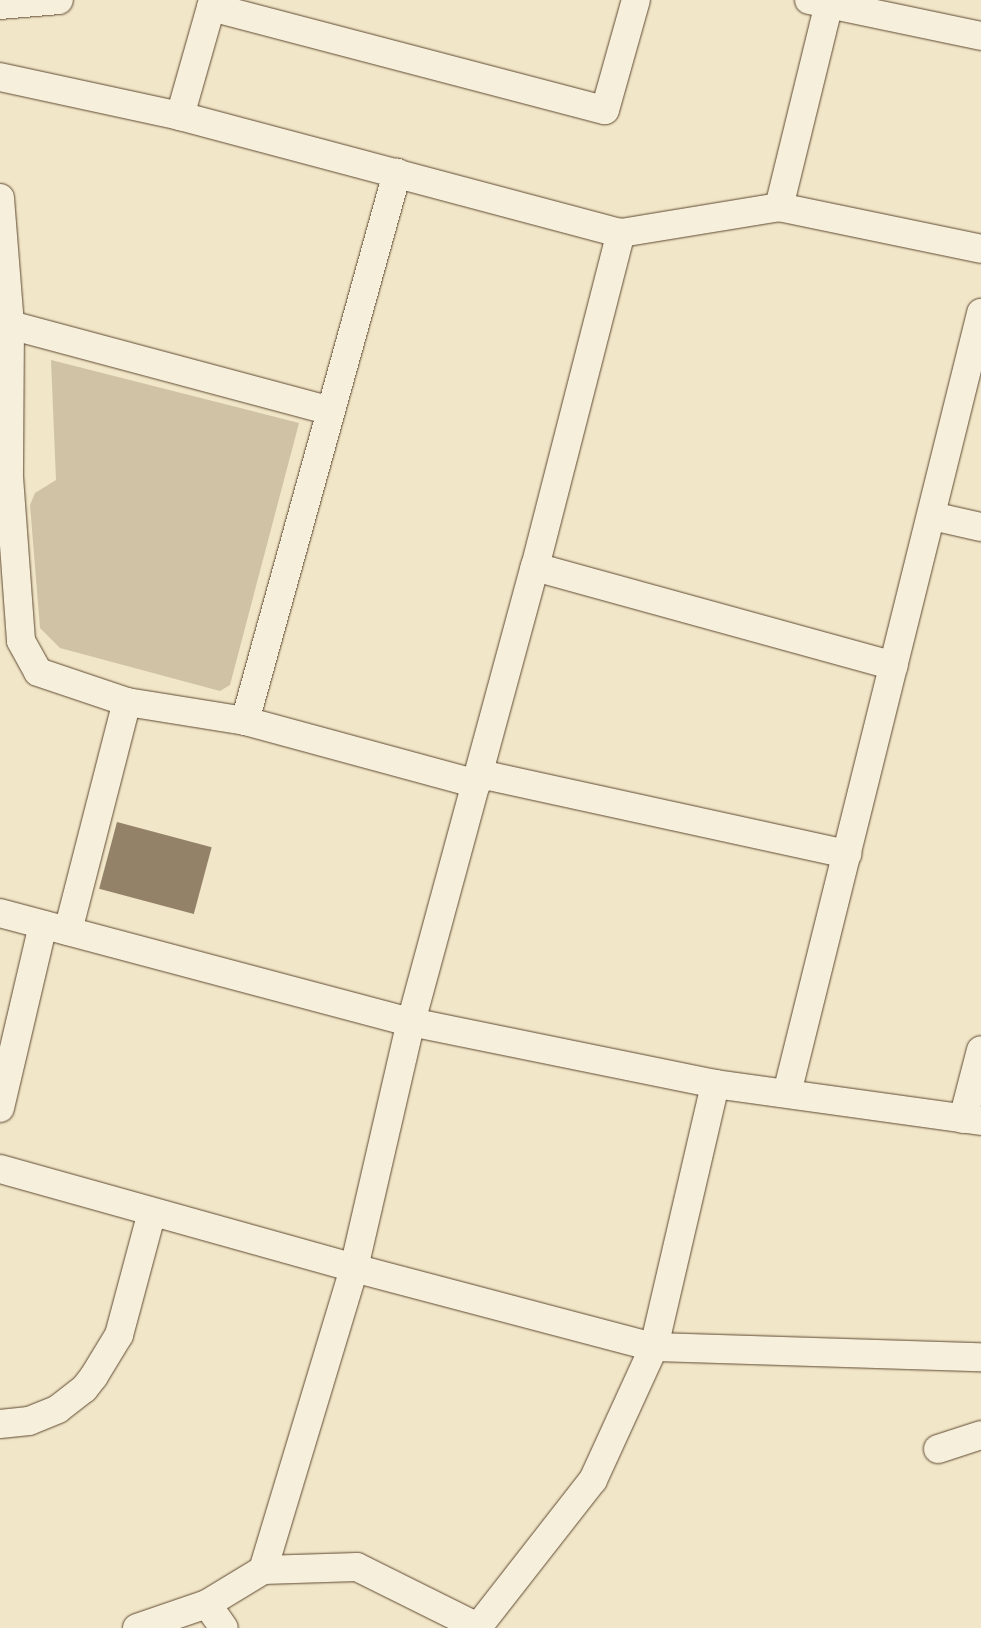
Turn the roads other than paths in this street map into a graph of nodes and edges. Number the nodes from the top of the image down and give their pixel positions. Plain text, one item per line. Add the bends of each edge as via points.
1 (59, 0) edge
2 (636, 0) edge
3 (823, 2) edge
4 (212, 3) edge
5 (0, 5) edge
6 (981, 36) edge
7 (0, 78) edge
8 (180, 116) junction
9 (397, 173) junction
10 (0, 198) edge
11 (779, 207) junction
12 (621, 233) junction
13 (981, 250) edge
14 (981, 313) edge
15 (10, 325) junction
16 (331, 411) junction
17 (5, 478) edge
18 (932, 516) junction
19 (981, 527) edge
20 (535, 567) junction
21 (894, 666) junction
22 (127, 702) junction
23 (245, 721) junction
24 (478, 779) junction
25 (847, 854) junction
26 (0, 913) edge
27 (56, 928) junction
28 (411, 1022) junction
29 (981, 1050) edge
30 (715, 1084) junction
31 (787, 1093) junction
32 (0, 1108) edge
33 (972, 1120) edge
34 (0, 1169) edge
35 (152, 1212) junction
36 (354, 1268) junction
37 (654, 1347) junction
38 (981, 1357) edge
39 (0, 1424) edge
40 (981, 1435) edge
41 (938, 1449) dead end
42 (263, 1570) junction
43 (207, 1604) junction
44 (479, 1627) edge
45 (137, 1628) edge
46 (224, 1628) edge

1 - 5 street
2 - 4 street via 605,110
3 - 6 street
3 - 11 street
4 - 8 street
7 - 8 street
8 - 9 street
9 - 12 street
9 - 16 street
10 - 15 street
11 - 12 street
11 - 13 street
12 - 20 street
14 - 18 street
15 - 16 street
15 - 17 street
16 - 23 street
17 - 22 street via 20,641 38,672
18 - 19 street
18 - 21 street
20 - 21 street
20 - 24 street
21 - 25 street
22 - 23 street
22 - 27 street
23 - 24 street
24 - 25 street
24 - 28 street
25 - 31 street
26 - 27 street
27 - 28 street
27 - 32 street
28 - 30 street
28 - 36 street
29 - 33 street
30 - 31 street
30 - 37 street
31 - 33 street
34 - 35 street
35 - 36 street
35 - 39 street via 119,1335 94,1376 84,1389 58,1409 29,1421
36 - 37 street
36 - 42 street
37 - 38 street
37 - 44 street via 593,1480
40 - 41 street
42 - 43 street
42 - 44 street via 357,1567
43 - 45 street
43 - 46 street

